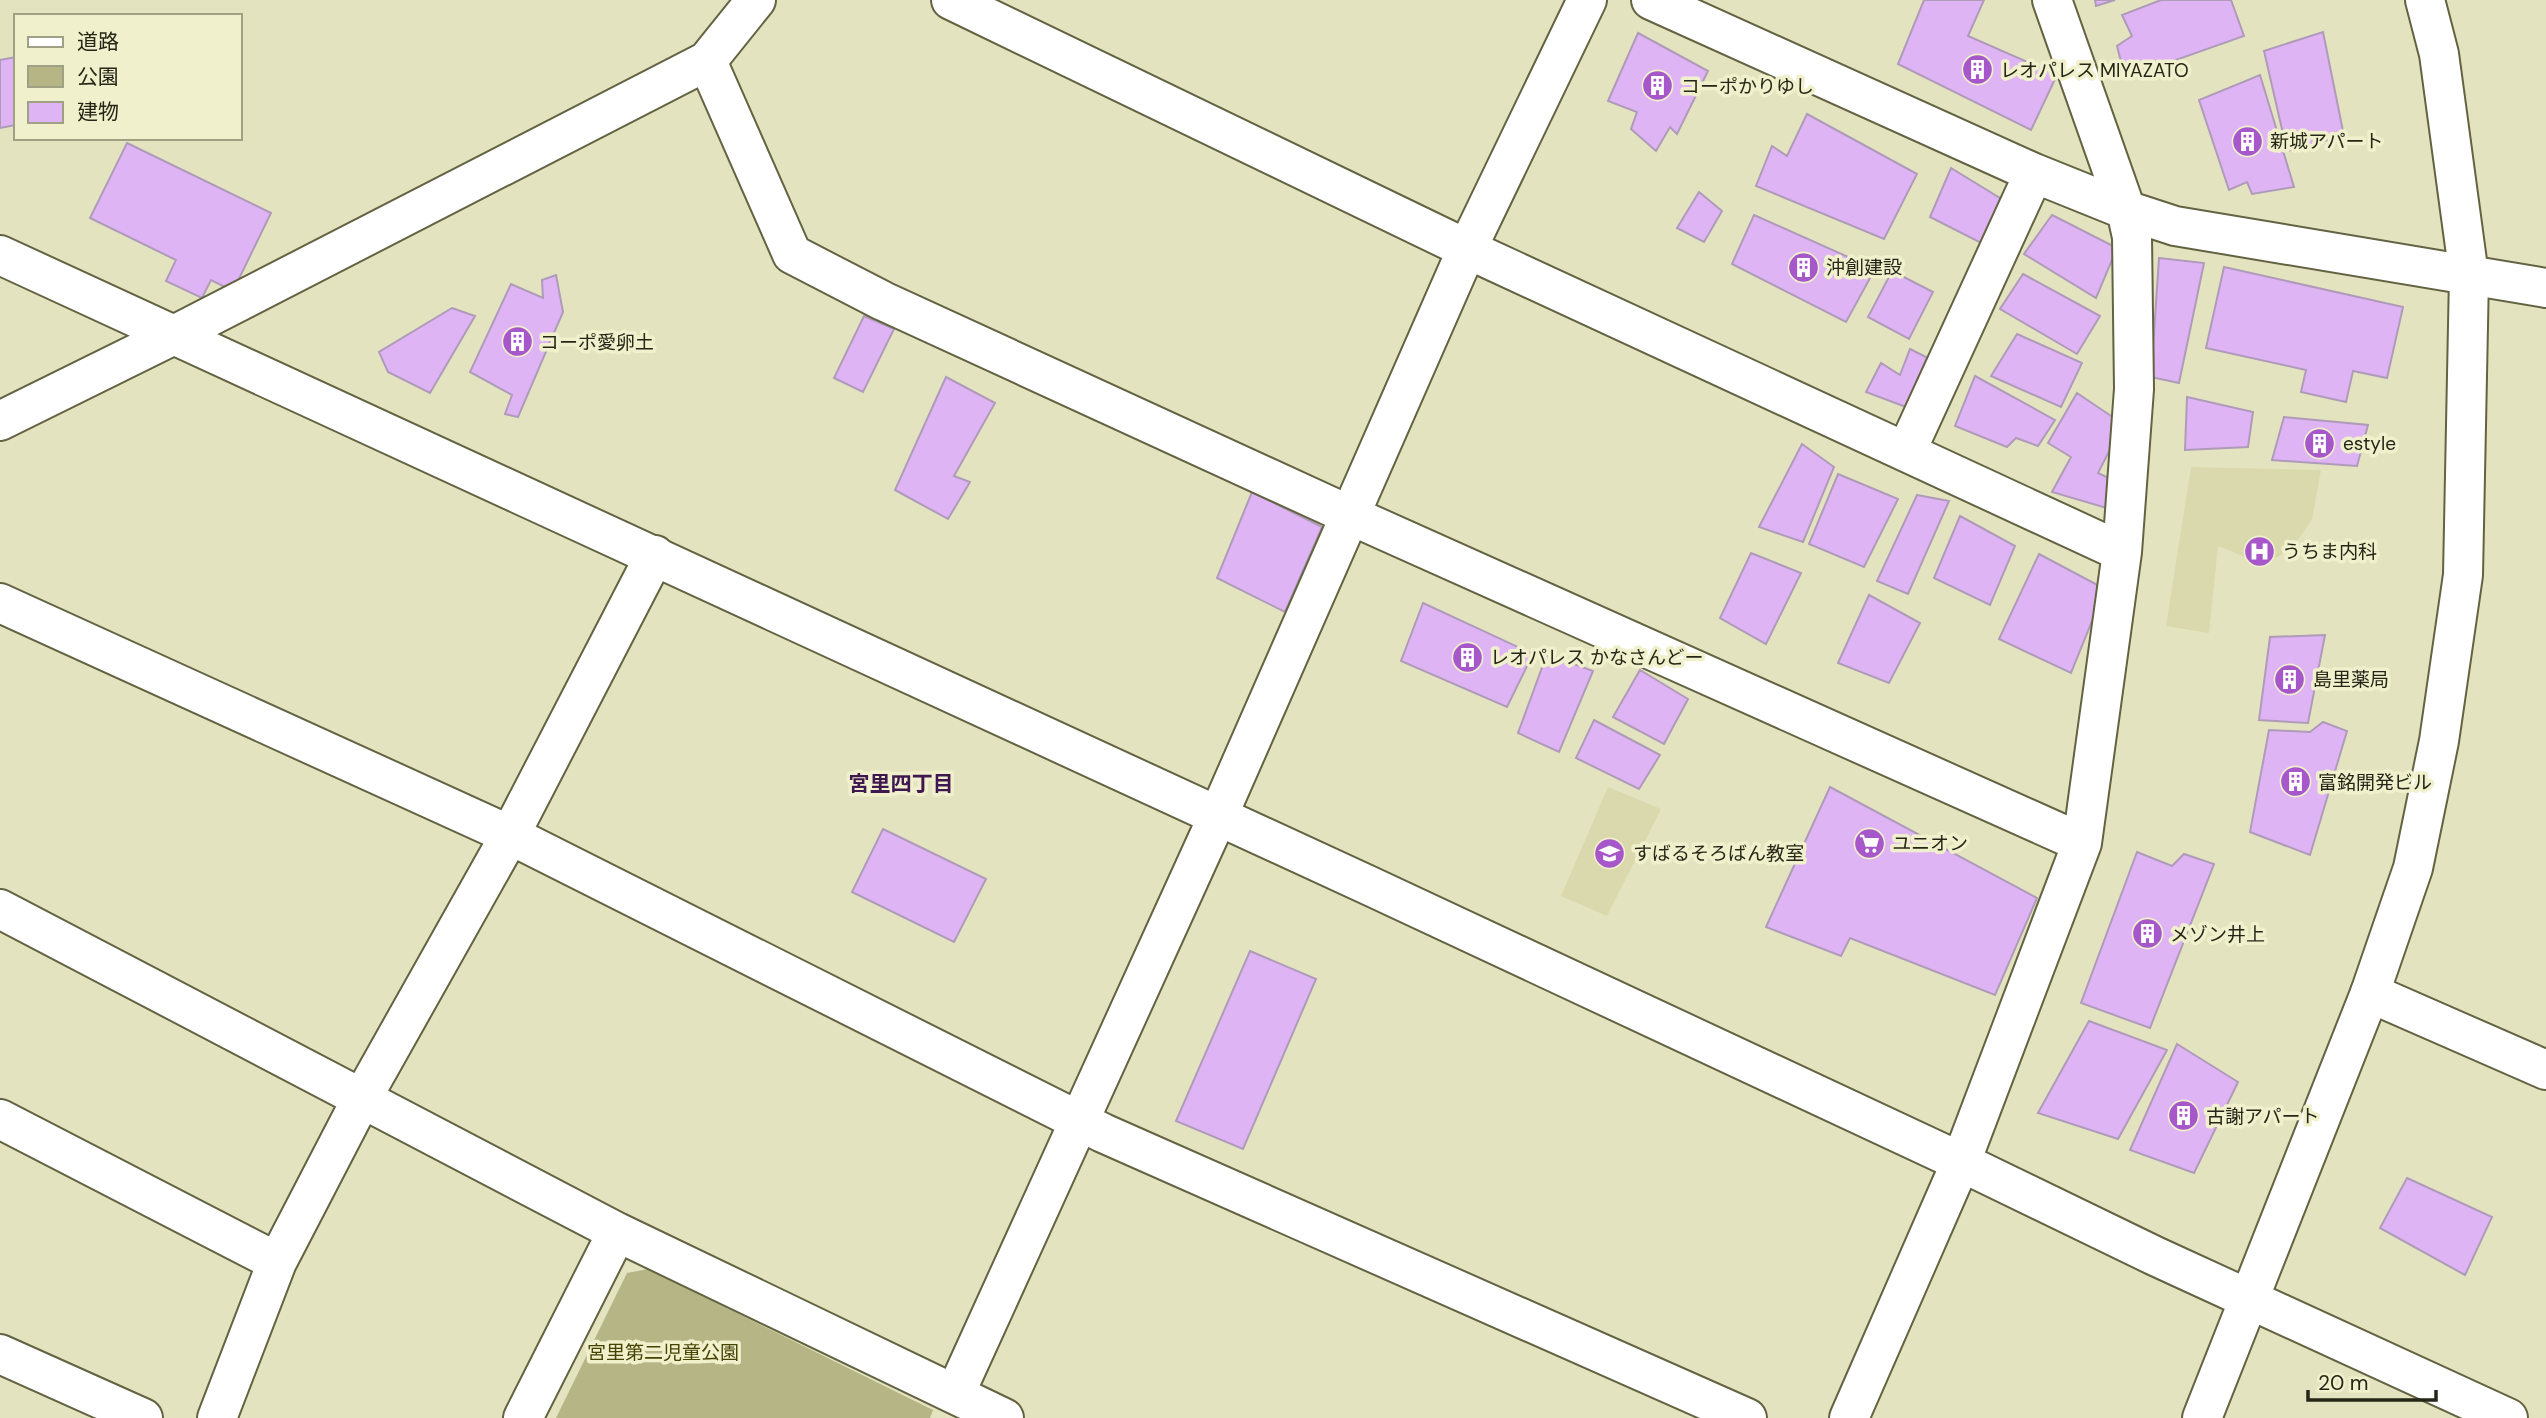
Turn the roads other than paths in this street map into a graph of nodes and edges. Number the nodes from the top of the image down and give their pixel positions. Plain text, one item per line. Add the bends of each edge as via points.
1 (756, 0) edge
2 (950, 0) edge
3 (1587, 0) edge
4 (1651, 0) edge
5 (2052, 0) edge
6 (2425, 0) edge
7 (707, 61) junction
8 (2034, 173) junction
9 (2126, 210) junction
10 (1467, 249) junction
11 (0, 255) edge
12 (2469, 276) junction
13 (2546, 288) edge
14 (172, 336) junction
15 (0, 421) edge
16 (1906, 452) junction
17 (1351, 516) junction
18 (2122, 552) junction
19 (655, 555) junction
20 (0, 603) edge
21 (1218, 816) junction
22 (510, 835) junction
23 (2082, 843) junction
24 (0, 909) edge
25 (2370, 993) junction
26 (2546, 1070) edge
27 (361, 1100) junction
28 (0, 1119) edge
29 (1081, 1122) junction
30 (1961, 1162) junction
31 (617, 1232) junction
32 (277, 1262) junction
33 (2250, 1300) junction
34 (0, 1354) edge
35 (955, 1394) junction
36 (143, 1418) edge
37 (217, 1418) edge
38 (523, 1418) edge
39 (1004, 1418) edge
40 (1747, 1418) edge
41 (1849, 1418) edge
42 (2202, 1418) edge
43 (2508, 1418) edge

1 - 7 street
2 - 10 street
3 - 10 street
4 - 8 street
5 - 9 street
6 - 12 street via 2439,54
7 - 14 street
7 - 17 street via 792,254 883,301
8 - 9 street
8 - 16 street
9 - 12 street via 2175,226
9 - 18 street via 2132,237 2134,389
10 - 16 street
10 - 17 street
11 - 14 street
12 - 13 street
12 - 25 street via 2463,575 2439,741 2413,868
14 - 15 street
14 - 19 street
16 - 18 street
17 - 21 street
17 - 23 street
18 - 23 street
19 - 21 street
19 - 22 street
20 - 22 street
21 - 29 street
21 - 30 street
22 - 27 street
22 - 29 street
23 - 30 street
24 - 27 street
25 - 26 street
25 - 33 street
27 - 31 street
27 - 32 street
28 - 32 street
29 - 35 street
29 - 40 street
30 - 33 street
30 - 41 street
31 - 35 street
31 - 38 street
32 - 37 street
33 - 42 street
33 - 43 street
34 - 36 street
35 - 39 street

